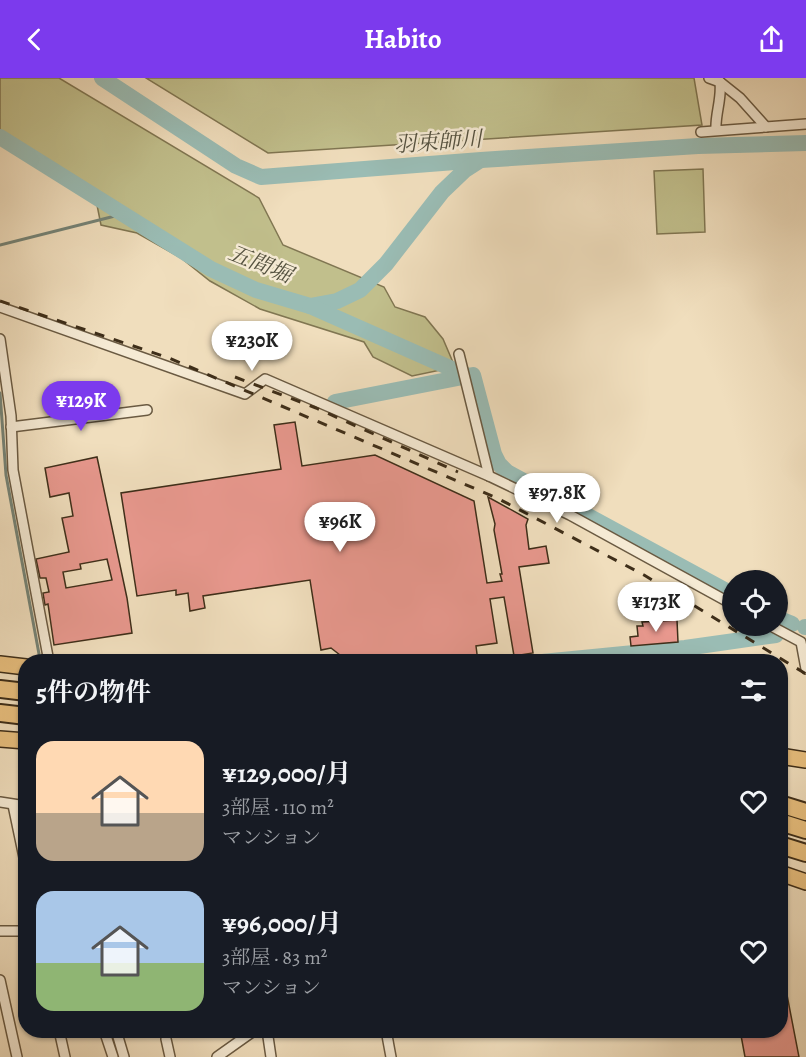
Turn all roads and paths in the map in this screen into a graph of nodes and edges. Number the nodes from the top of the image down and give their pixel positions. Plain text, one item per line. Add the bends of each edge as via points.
1 (709, 78) edge
2 (720, 82) junction
3 (806, 124) edge
4 (766, 127) junction
5 (716, 130) junction
6 (701, 132) dead end
7 (0, 307) edge
8 (0, 339) edge
9 (459, 354) dead end
10 (147, 410) dead end
11 (11, 427) junction
12 (489, 476) junction
13 (722, 599) edge
14 (788, 635) edge
15 (804, 651) edge
16 (47, 654) edge
17 (0, 664) edge
18 (18, 666) edge
19 (806, 669) edge
20 (0, 689) edge
21 (18, 691) edge
22 (0, 713) edge
23 (18, 715) edge
24 (0, 739) edge
25 (18, 740) edge
26 (788, 749) edge
27 (806, 751) edge
28 (788, 757) edge
29 (806, 760) edge
30 (0, 802) edge
31 (14, 805) junction
32 (18, 805) edge
33 (788, 806) edge
34 (806, 812) edge
35 (788, 824) edge
36 (18, 826) edge
37 (806, 830) edge
38 (788, 847) edge
39 (806, 853) edge
40 (788, 876) edge
41 (806, 882) edge
42 (0, 931) edge
43 (18, 931) edge
44 (0, 980) edge
45 (61, 1038) edge
46 (107, 1038) edge
47 (118, 1038) edge
48 (244, 1038) edge
49 (268, 1038) edge
50 (387, 1038) edge
51 (166, 1039) dead end
52 (16, 1057) edge
53 (65, 1057) edge
54 (113, 1057) edge
55 (124, 1057) edge
56 (170, 1057) edge
57 (217, 1057) edge
58 (271, 1057) edge
59 (391, 1057) edge

1 - 2 street
2 - 4 street
2 - 5 street
3 - 4 street
4 - 5 street
5 - 6 street
7 - 12 street via 245,394 265,379
8 - 11 street
9 - 12 street
10 - 11 street
11 - 16 street via 12,470
12 - 13 street via 570,515
14 - 15 street via 801,642
15 - 19 street
17 - 18 highway
20 - 21 highway
22 - 23 highway
24 - 25 highway
26 - 27 highway
28 - 29 highway
30 - 31 street
31 - 32 street
31 - 36 street
33 - 34 highway
35 - 37 highway
38 - 39 highway
40 - 41 highway
42 - 43 street
44 - 52 street
45 - 53 street
46 - 54 street
47 - 55 street
48 - 57 street
49 - 58 street
50 - 59 street
51 - 56 street

